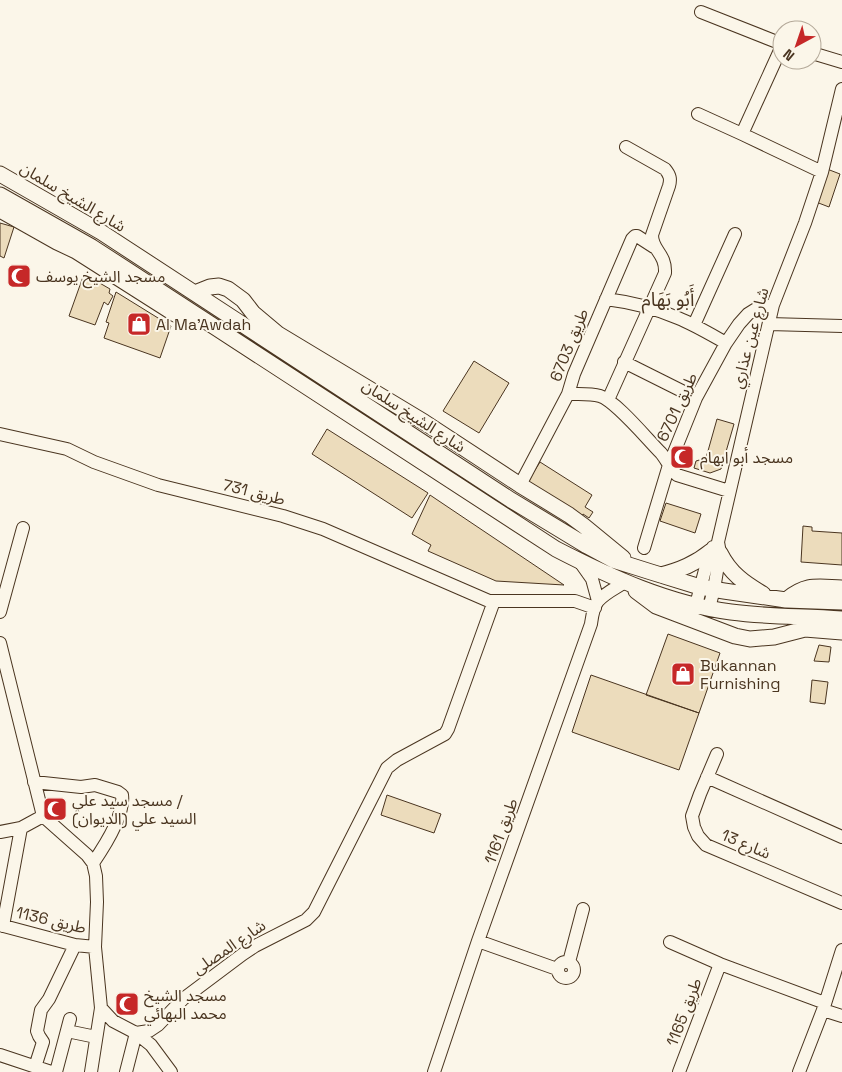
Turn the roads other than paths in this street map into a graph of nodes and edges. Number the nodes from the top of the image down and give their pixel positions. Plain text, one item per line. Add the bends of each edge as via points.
1 (702, 12) dead end
2 (772, 41) edge
3 (822, 56) edge
4 (842, 62) edge
5 (772, 67) edge
6 (842, 89) edge
7 (698, 114) dead end
8 (742, 134) junction
9 (626, 147) dead end
10 (822, 172) junction
11 (0, 174) edge
12 (0, 195) edge
13 (0, 210) edge
14 (735, 234) dead end
15 (654, 247) junction
16 (196, 293) junction
17 (606, 299) junction
18 (773, 305) junction
19 (649, 307) junction
20 (206, 322) junction
21 (769, 324) junction
22 (694, 326) junction
23 (842, 326) edge
24 (726, 343) junction
25 (624, 362) junction
26 (568, 394) junction
27 (696, 398) junction
28 (608, 400) junction
29 (0, 434) edge
30 (669, 465) junction
31 (520, 485) junction
32 (729, 491) junction
33 (23, 528) dead end
34 (644, 548) dead end
35 (716, 549) junction
36 (580, 562) junction
37 (634, 567) junction
38 (660, 575) junction
39 (625, 582) junction
40 (707, 588) junction
41 (842, 588) edge
42 (769, 597) junction
43 (786, 600) junction
44 (494, 601) junction
45 (842, 602) edge
46 (596, 604) junction
47 (703, 607) junction
48 (0, 612) edge
49 (730, 612) junction
50 (842, 619) edge
51 (842, 632) edge
52 (774, 637) junction
53 (0, 643) edge
54 (718, 754) dead end
55 (707, 777) junction
56 (34, 782) junction
57 (43, 816) junction
58 (20, 828) junction
59 (0, 832) edge
60 (842, 837) edge
61 (92, 863) junction
62 (842, 903) edge
63 (583, 909) dead end
64 (2, 925) edge
65 (478, 941) junction
66 (670, 942) dead end
67 (74, 945) junction
68 (95, 947) junction
69 (842, 950) edge
70 (720, 964) junction
71 (824, 1006) junction
72 (101, 1008) junction
73 (842, 1016) edge
74 (136, 1033) junction
75 (96, 1037) junction
76 (0, 1055) edge
77 (35, 1067) junction
78 (51, 1072) edge
79 (56, 1072) edge
80 (91, 1072) edge
81 (126, 1072) edge
82 (171, 1072) edge
83 (434, 1072) edge
84 (679, 1072) edge
85 (799, 1072) edge

1 - 2 street
3 - 4 street
5 - 8 street
6 - 10 street, شارع عين عذاري
7 - 8 street
8 - 10 street
9 - 15 street via 665,169 671,180 652,235
10 - 18 street, شارع عين عذاري
11 - 16 main road, شارع الشيخ سلمان via 101,232
12 - 20 main road, شارع الشيخ سلمان via 92,247
13 - 20 main road via 76,251 175,314
14 - 22 street
15 - 17 street, طريق 6703 via 639,236 633,237
15 - 19 street via 664,260 665,272
16 - 31 main road via 210,287 228,289 278,334 424,422
16 - 37 main road, شارع الشيخ سلمان via 511,500 587,546
17 - 19 street
17 - 26 street, طريق 6703
18 - 21 street, شارع عين عذاري
18 - 24 street, طريق 6701 via 748,314
19 - 22 street
19 - 25 street
20 - 36 main road, شارع الشيخ سلمان
21 - 23 street
21 - 32 street, شارع عين عذاري
22 - 24 street
24 - 27 street, طريق 6701
25 - 27 street
25 - 28 street
26 - 28 street via 597,395
26 - 31 street, طريق 6703
27 - 30 street, طريق 6701
28 - 30 street
29 - 44 street, طريق 731 via 67,449 158,485 323,529
30 - 32 street via 677,475
30 - 34 street, طريق 6701
31 - 37 main road via 584,526
32 - 35 street, شارع عين عذاري
33 - 48 street
35 - 38 main road via 695,563
35 - 40 street, شارع عين عذاري
35 - 42 main road via 737,577
36 - 39 main road, شارع الشيخ سلمان
36 - 46 street via 592,580
37 - 38 main road, شارع الشيخ سلمان
38 - 40 main road, شارع الشيخ سلمان
39 - 46 street
39 - 47 main road, شارع الشيخ سلمان
39 - 52 main road via 656,606 727,633 750,639
40 - 42 main road, شارع الشيخ سلمان
40 - 47 street, شارع عين عذاري
41 - 43 main road via 809,587
42 - 43 main road, شارع الشيخ سلمان
43 - 45 main road, شارع الشيخ سلمان
44 - 46 street
44 - 74 street, شارع المصلى via 445,734 387,768 314,912 306,920 243,954 183,999 158,1025
46 - 65 street, طريق 1161
47 - 49 main road, شارع الشيخ سلمان
49 - 50 main road, شارع الشيخ سلمان
49 - 52 main road
51 - 52 main road via 805,629
53 - 56 street
54 - 55 street, شارع 13
55 - 60 street
55 - 62 street, شارع 13 via 692,816 698,836 706,845
56 - 57 street
56 - 61 street via 95,785 122,796 116,824
57 - 58 street
57 - 61 street
58 - 59 street
58 - 64 street
61 - 68 street via 96,876
63 - 65 street via 569,962 574,971 568,978 558,974 557,968
64 - 67 street, طريق 1136
65 - 83 street, طريق 1161
66 - 70 street
67 - 68 street, طريق 1136
67 - 77 street via 41,1010 37,1030 44,1042
68 - 72 street
69 - 71 street
70 - 71 street
70 - 84 street, طريق 1165
71 - 73 street
71 - 85 street
72 - 74 street via 113,1021
72 - 75 street
74 - 81 street
74 - 82 street via 151,1045
75 - 79 street via 69,1025
75 - 80 street
76 - 77 street
77 - 78 street

